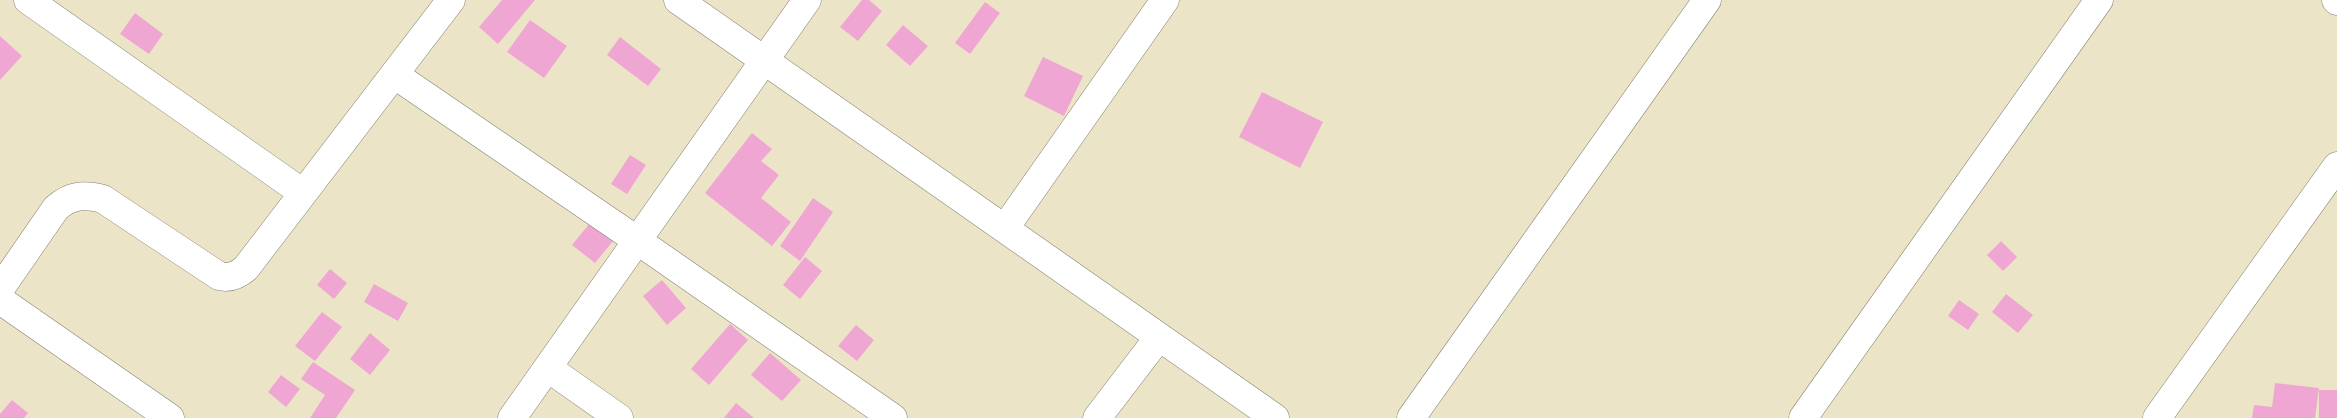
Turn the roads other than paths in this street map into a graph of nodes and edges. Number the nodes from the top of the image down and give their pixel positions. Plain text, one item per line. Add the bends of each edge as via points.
1 (28, 0) edge
2 (451, 0) edge
3 (678, 0) edge
4 (807, 0) edge
5 (1165, 0) edge
6 (1707, 0) edge
7 (2099, 0) edge
8 (766, 60) junction
9 (395, 75) junction
10 (2337, 166) edge
11 (303, 193) junction
12 (1005, 228) junction
13 (638, 241) junction
14 (0, 289) edge
15 (0, 300) edge
16 (1159, 337) junction
17 (548, 368) junction
18 (170, 418) edge
19 (512, 418) edge
20 (619, 418) edge
21 (892, 418) edge
22 (1097, 418) edge
23 (1275, 418) edge
24 (1411, 418) edge
25 (1803, 418) edge
26 (2157, 418) edge

1 - 11 street
2 - 9 street
3 - 8 street
4 - 8 street
5 - 12 street
6 - 24 street
7 - 25 street
8 - 12 street
8 - 13 street
9 - 11 street
9 - 13 street
10 - 26 street
11 - 14 street via 246,268 239,274 224,277 103,199 78,196 56,208
12 - 16 street
13 - 17 street
13 - 21 street
15 - 18 street
16 - 22 street
16 - 23 street
17 - 19 street
17 - 20 street

